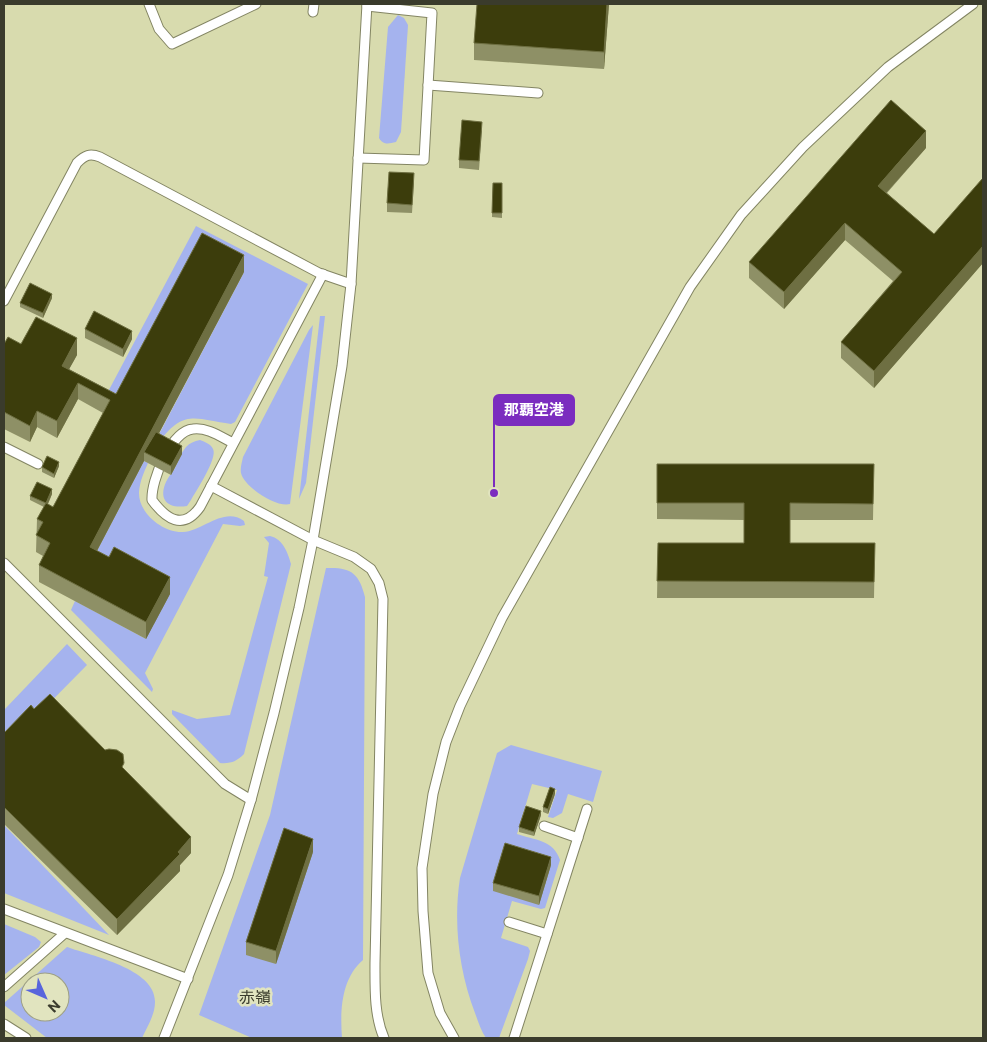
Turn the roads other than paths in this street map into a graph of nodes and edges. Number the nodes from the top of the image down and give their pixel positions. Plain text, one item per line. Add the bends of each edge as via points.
1 (149, 4) edge
2 (256, 4) edge
3 (973, 4) edge
4 (367, 5) edge
5 (428, 85) junction
6 (538, 93) dead end
7 (358, 158) junction
8 (323, 274) junction
9 (351, 284) junction
10 (4, 301) edge
11 (233, 444) junction
12 (4, 448) edge
13 (38, 464) dead end
14 (211, 486) junction
15 (313, 540) junction
16 (4, 563) edge
17 (251, 800) junction
18 (587, 809) dead end
19 (544, 826) dead end
20 (578, 838) junction
21 (4, 909) edge
22 (509, 922) dead end
23 (65, 933) junction
24 (547, 934) junction
25 (188, 979) junction
26 (4, 987) edge
27 (4, 1024) edge
28 (26, 1038) edge
29 (164, 1038) edge
30 (384, 1038) edge
31 (454, 1038) edge
32 (514, 1038) edge

1 - 2 lane via 159,30 172,44
3 - 31 lane via 888,67 803,147 741,215 690,286 502,618 446,742 433,794 422,868 428,973 440,1013
4 - 5 lane via 432,13
4 - 7 lane
5 - 6 lane
5 - 7 lane via 424,160
7 - 9 lane
8 - 9 lane
8 - 10 lane via 100,158 88,155 77,164
8 - 11 lane
9 - 15 lane via 342,366
11 - 14 lane
11 - 14 lane via 203,429 194,428 182,433 157,473 151,490 152,500 161,512 171,518 186,520 194,517
12 - 13 lane
14 - 15 lane
15 - 17 lane
15 - 30 lane via 354,557 371,569 383,599 374,963 375,1003
16 - 17 lane via 225,784
17 - 25 lane via 228,875
18 - 20 lane
19 - 20 lane
20 - 24 lane
21 - 23 lane
22 - 24 lane
23 - 25 lane
23 - 26 lane
24 - 32 lane
25 - 29 lane
27 - 28 lane

